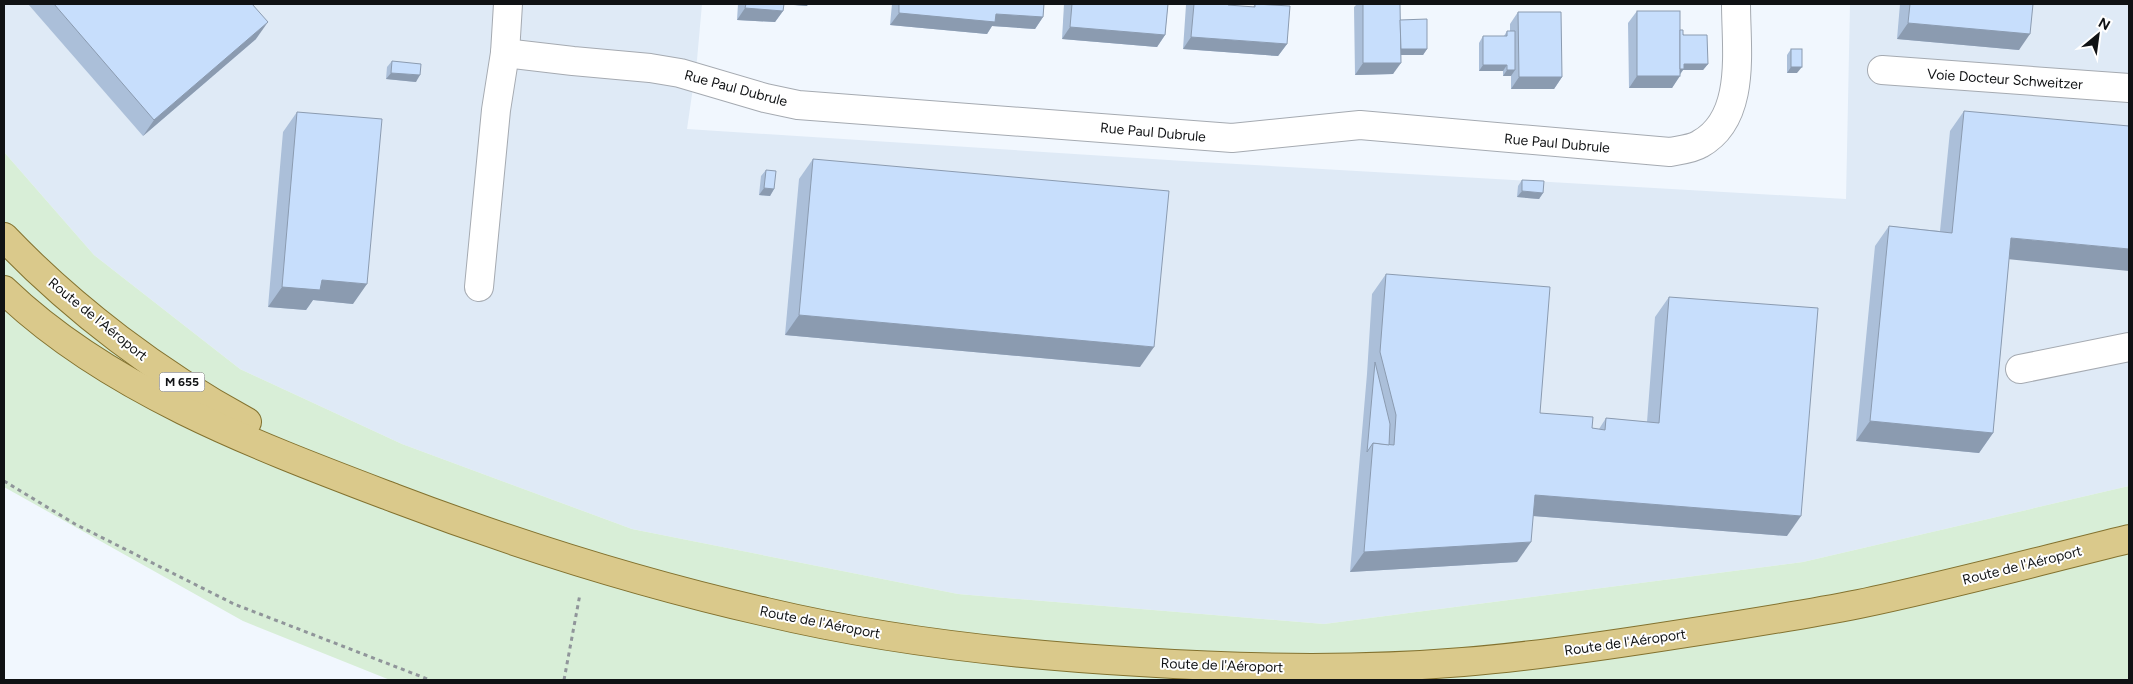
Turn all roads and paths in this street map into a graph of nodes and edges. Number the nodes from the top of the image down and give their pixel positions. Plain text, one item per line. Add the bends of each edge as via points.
1 (508, 4) edge
2 (1736, 4) edge
3 (505, 53) junction
4 (1882, 70) dead end
5 (2129, 88) edge
6 (4, 237) edge
7 (478, 287) dead end
8 (4, 290) edge
9 (2129, 346) edge
10 (2020, 368) dead end
11 (4, 481) edge
12 (384, 494) junction
13 (2129, 539) edge
14 (586, 564) junction
15 (430, 680) edge
16 (564, 680) edge

1 - 3 street
2 - 3 street, Rue Paul Dubrule via 1736,68 1728,114 1719,130 1699,145 1670,152 1360,125 1232,138 798,105 680,73
3 - 7 street
4 - 5 street, Voie Docteur Schweitzer
6 - 12 main road, Route de l'Aéroport / M 655 via 82,309 142,357 222,408
8 - 12 main road, Route de l'Aéroport / M 655 via 66,342 126,380 263,448
9 - 10 street
11 - 15 path via 76,524 234,604
12 - 14 main road, Route de l'Aéroport / M 655 via 475,529
13 - 14 main road, Route de l'Aéroport / M 655 via 1859,604 1723,628 1474,661 1343,668 1212,667 997,651 771,614
14 - 16 path

